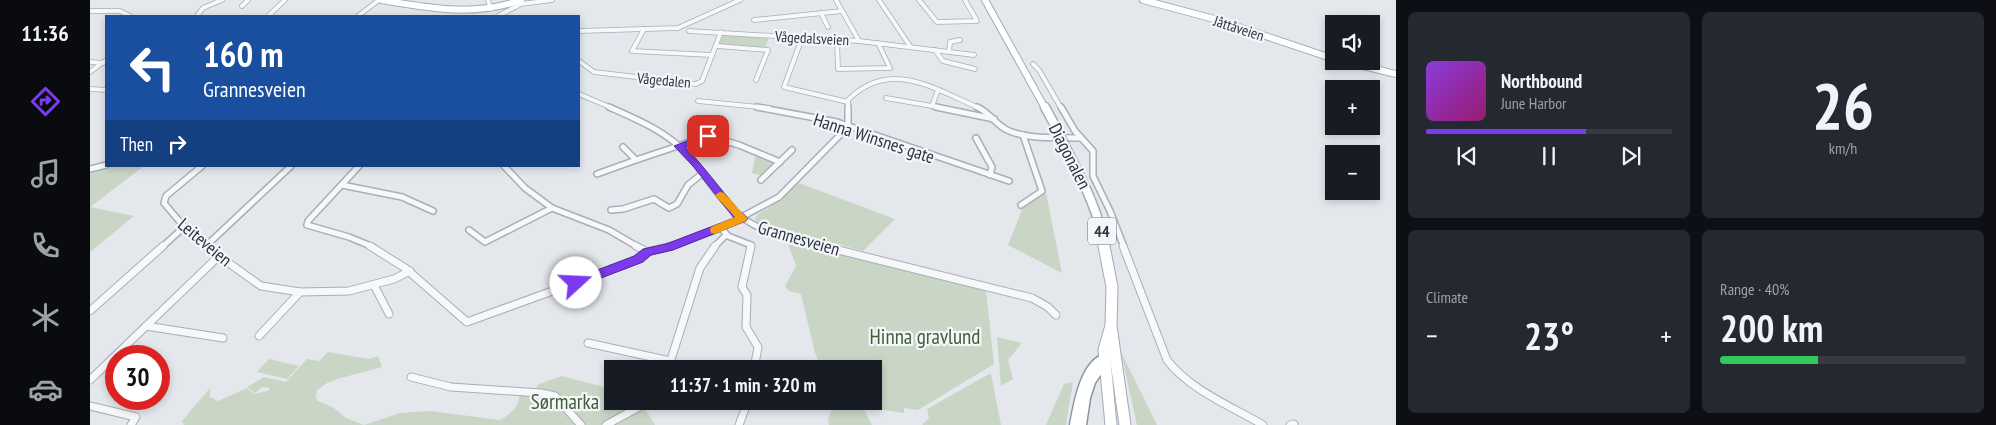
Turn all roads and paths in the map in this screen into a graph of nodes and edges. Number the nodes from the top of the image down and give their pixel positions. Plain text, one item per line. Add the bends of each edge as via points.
1 (222, 0) edge
2 (248, 0) edge
3 (285, 0) edge
4 (380, 0) edge
5 (412, 0) edge
6 (488, 0) edge
7 (521, 0) edge
8 (552, 0) edge
9 (740, 0) edge
10 (836, 0) edge
11 (879, 0) edge
12 (918, 0) edge
13 (965, 0) edge
14 (985, 0) edge
15 (1143, 0) edge
16 (529, 1) edge
17 (404, 4) junction
18 (242, 6) dead end
19 (491, 9) junction
20 (90, 11) edge
21 (842, 11) junction
22 (821, 13) junction
23 (129, 15) edge
24 (198, 15) edge
25 (268, 15) edge
26 (359, 15) edge
27 (500, 15) edge
28 (754, 20) dead end
29 (828, 28) dead end
30 (644, 29) junction
31 (580, 31) edge
32 (690, 31) dead end
33 (720, 32) junction
34 (802, 38) junction
35 (837, 40) junction
36 (960, 40) dead end
37 (859, 41) junction
38 (878, 43) junction
39 (717, 46) junction
40 (910, 46) junction
41 (935, 50) junction
42 (949, 52) junction
43 (974, 55) dead end
44 (712, 56) junction
45 (1325, 56) edge
46 (90, 62) edge
47 (105, 62) edge
48 (580, 62) edge
49 (1033, 64) dead end
50 (974, 69) dead end
51 (1380, 70) edge
52 (90, 72) edge
53 (1396, 74) edge
54 (756, 80) dead end
55 (90, 89) edge
56 (105, 90) edge
57 (938, 90) junction
58 (580, 94) edge
59 (886, 98) dead end
60 (698, 101) dead end
61 (848, 102) junction
62 (932, 106) junction
63 (994, 118) junction
64 (848, 126) junction
65 (1058, 131) joint
66 (1023, 135) junction
67 (976, 138) dead end
68 (1081, 138) junction
69 (1064, 144) joint
70 (679, 146) junction
71 (623, 147) dead end
72 (792, 150) dead end
73 (636, 160) junction
74 (780, 162) junction
75 (105, 165) edge
76 (201, 167) edge
77 (290, 167) edge
78 (358, 167) edge
79 (505, 167) edge
80 (90, 169) edge
81 (703, 172) junction
82 (597, 174) dead end
83 (990, 175) junction
84 (761, 180) dead end
85 (1009, 181) dead end
86 (342, 185) junction
87 (1021, 206) dead end
88 (552, 208) junction
89 (433, 210) dead end
90 (611, 210) dead end
91 (742, 219) junction
92 (183, 228) junction
93 (721, 228) junction
94 (469, 230) dead end
95 (726, 235) junction
96 (206, 246) junction
97 (647, 252) junction
98 (219, 256) junction
99 (410, 271) junction
100 (374, 285) junction
101 (300, 292) junction
102 (90, 311) edge
103 (389, 314) dead end
104 (1056, 315) dead end
105 (146, 326) junction
106 (1111, 326) junction
107 (259, 336) dead end
108 (223, 338) dead end
109 (588, 343) dead end
110 (651, 360) edge
111 (671, 360) edge
112 (756, 360) edge
113 (1104, 360) junction
114 (411, 377) dead end
115 (90, 380) edge
116 (90, 406) edge
117 (634, 410) edge
118 (745, 410) edge
119 (131, 425) edge
120 (581, 425) edge
121 (606, 425) edge
122 (739, 425) edge
123 (1078, 425) edge
124 (1111, 425) edge
125 (1125, 425) edge
126 (1263, 425) edge

1 - 24 street via 202,8
2 - 18 street
3 - 25 street
4 - 17 main road
4 - 26 street
5 - 17 street
6 - 19 street
7 - 19 main road
8 - 16 street
9 - 30 street via 678,28
10 - 21 street
11 - 40 street
12 - 13 street via 937,22 977,21
14 - 65 main road, Diagonalen / 44
15 - 45 main road, Jåttåveien via 1231,24
16 - 27 street
17 - 19 main road via 480,12
20 - 23 street via 120,11
21 - 22 street
21 - 37 street
22 - 28 street
22 - 29 street
30 - 31 street
30 - 44 street via 632,51
32 - 33 street, Vågedalsveien
33 - 34 street, Vågedalsveien
33 - 39 street, Vågedalen
34 - 35 street, Vågedalsveien
34 - 61 street via 784,87
35 - 37 street, Vågedalsveien
35 - 38 street via 838,69 890,68
36 - 42 street via 950,42
37 - 38 street, Vågedalsveien
38 - 40 street, Vågedalsveien
39 - 44 street, Vågedalen
39 - 54 street via 768,50
40 - 41 street, Vågedalsveien
41 - 42 street, Vågedalsveien
41 - 50 street, Vågedalsveien via 943,61
42 - 43 street, Vågedalsveien
44 - 48 street, Vågedalen via 702,81 696,84 594,72
46 - 47 street
47 - 52 street
49 - 68 street
51 - 53 main road
55 - 56 street
57 - 61 street via 915,80 888,79 859,90
57 - 62 street
57 - 63 street via 986,111
58 - 70 street, Grannesveien via 662,133
59 - 62 street
60 - 64 street, Hanna Winsnes gate via 768,108
61 - 64 street
62 - 63 street
63 - 66 street via 1004,129
64 - 83 street, Hanna Winsnes gate
64 - 91 street via 779,197
65 - 69 main road, Diagonalen / 44, bridge
66 - 68 street
66 - 87 street via 1042,191
67 - 83 street via 992,167
68 - 126 street via 1093,151 1093,176 1110,211 1167,360 1192,384
69 - 106 main road, Diagonalen / 44 via 1100,222 1112,287
70 - 73 street
70 - 74 street via 714,136
70 - 81 street, Grannesveien
71 - 73 street
72 - 74 street
73 - 82 street
74 - 84 street
75 - 80 street
76 - 92 street, Leiteveien via 164,199
77 - 96 street
78 - 86 street
79 - 88 street
81 - 90 street via 688,185 677,204 669,208 654,199
81 - 91 street, Grannesveien
83 - 85 street, Hanna Winsnes gate
86 - 89 street via 402,197
86 - 99 street via 307,226 362,242
88 - 94 street via 485,242
88 - 97 street via 609,230
91 - 93 street
91 - 104 street, Grannesveien via 783,236 1032,298
92 - 96 street, Leiteveien
92 - 102 street
93 - 95 street
93 - 97 street
95 - 111 street via 700,268
95 - 112 street via 751,245 742,287 747,294 746,327 758,347
96 - 98 street, Leiteveien
97 - 99 street via 624,265 467,322
98 - 101 street, Leiteveien via 262,286
98 - 105 street
99 - 100 street, Leiteveien
100 - 101 street, Leiteveien via 349,291
100 - 103 street
101 - 107 street
105 - 108 street
105 - 115 street
106 - 113 main road, Diagonalen / 44
106 - 125 main road, Diagonalen / 44
109 - 110 street
113 - 123 highway via 1092,372 1082,395
113 - 124 main road, Diagonalen / 44
114 - 120 street via 452,387 555,396
116 - 119 street via 136,417
117 - 121 street
118 - 122 street

